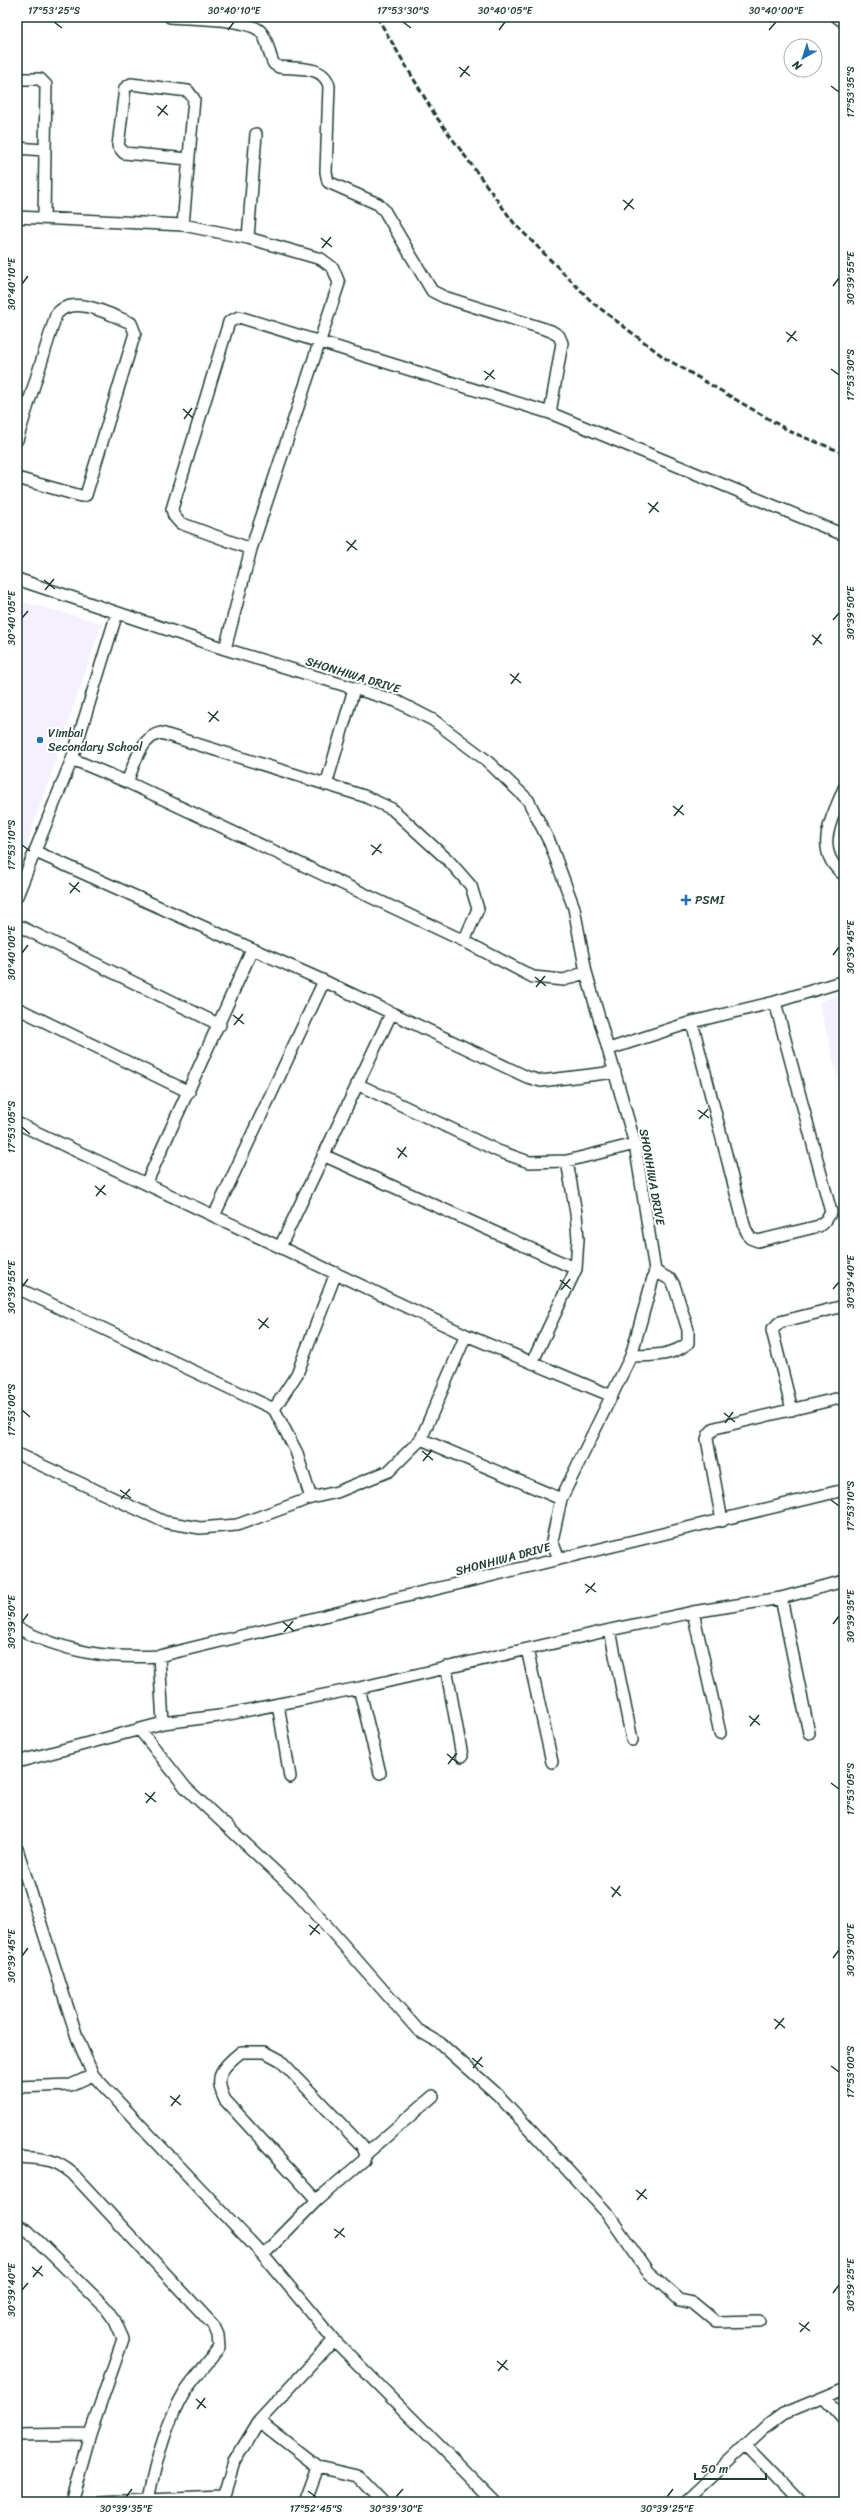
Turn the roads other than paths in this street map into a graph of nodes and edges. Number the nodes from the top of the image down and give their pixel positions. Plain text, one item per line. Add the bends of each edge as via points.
1 (170, 17) edge
2 (837, 17) edge
3 (844, 22) edge
4 (17, 79) edge
5 (256, 134) dead end
6 (17, 148) edge
7 (44, 150) junction
8 (188, 159) junction
9 (17, 217) edge
10 (44, 218) junction
11 (183, 225) junction
12 (248, 238) junction
13 (319, 340) junction
14 (550, 413) junction
15 (17, 440) edge
16 (17, 478) edge
17 (844, 535) edge
18 (252, 549) junction
19 (17, 579) edge
20 (117, 613) junction
21 (225, 649) junction
22 (354, 689) junction
23 (72, 759) junction
24 (127, 782) junction
25 (326, 784) junction
26 (844, 788) edge
27 (36, 852) junction
28 (844, 875) edge
29 (17, 896) edge
30 (17, 925) edge
31 (464, 941) junction
32 (252, 950) junction
33 (586, 972) junction
34 (324, 981) junction
35 (844, 981) edge
36 (775, 1002) junction
37 (17, 1008) edge
38 (391, 1014) junction
39 (692, 1022) junction
40 (220, 1025) junction
41 (610, 1048) junction
42 (615, 1072) junction
43 (357, 1084) junction
44 (189, 1092) junction
45 (17, 1123) edge
46 (635, 1144) junction
47 (323, 1154) junction
48 (567, 1161) junction
49 (146, 1184) junction
50 (214, 1216) junction
51 (280, 1247) junction
52 (576, 1269) junction
53 (655, 1271) junction
54 (336, 1273) junction
55 (17, 1288) edge
56 (844, 1306) edge
57 (466, 1335) junction
58 (631, 1356) junction
59 (532, 1363) junction
60 (612, 1396) junction
61 (844, 1397) edge
62 (274, 1409) junction
63 (792, 1410) junction
64 (421, 1439) junction
65 (17, 1454) edge
66 (844, 1490) edge
67 (311, 1498) junction
68 (561, 1499) junction
69 (722, 1521) junction
70 (559, 1559) junction
71 (844, 1581) edge
72 (781, 1598) junction
73 (693, 1612) junction
74 (17, 1628) edge
75 (610, 1630) junction
76 (527, 1649) junction
77 (159, 1656) junction
78 (446, 1667) junction
79 (359, 1688) junction
80 (278, 1704) junction
81 (163, 1724) junction
82 (140, 1730) junction
83 (720, 1733) dead end
84 (809, 1733) dead end
85 (632, 1740) dead end
86 (462, 1756) dead end
87 (17, 1762) edge
88 (552, 1762) dead end
89 (380, 1773) dead end
90 (290, 1777) dead end
91 (17, 1849) edge
92 (92, 2074) junction
93 (17, 2087) edge
94 (433, 2096) dead end
95 (366, 2154) junction
96 (17, 2157) edge
97 (318, 2200) junction
98 (17, 2225) edge
99 (263, 2255) junction
100 (759, 2321) dead end
101 (334, 2340) junction
102 (844, 2388) edge
103 (824, 2398) junction
104 (844, 2420) edge
105 (259, 2421) junction
106 (90, 2434) junction
107 (17, 2435) edge
108 (746, 2446) junction
109 (318, 2467) junction
110 (222, 2499) edge
111 (148, 2500) junction
112 (797, 2501) edge
113 (71, 2502) edge
114 (99, 2502) edge
115 (305, 2502) edge
116 (382, 2502) edge
117 (493, 2502) edge
118 (685, 2502) edge

1 - 14 street via 249,24 261,31 266,39 274,64 279,67 318,71 327,79 328,182 378,204 384,210 432,291 551,331 559,336 562,343
2 - 3 street
4 - 7 street via 40,79 46,85
5 - 12 street
6 - 7 street
7 - 10 street
8 - 8 street via 194,99 192,94 188,91 131,84 125,88 118,146 120,150 124,153
8 - 11 street
9 - 10 street
10 - 11 street
11 - 12 street
12 - 13 street via 321,258 333,268 339,283
13 - 14 street
13 - 18 street
13 - 18 street via 239,317 229,322 172,509 180,523
14 - 17 street
15 - 16 street via 56,315 61,308 69,304 88,307 131,323 135,334 86,495 81,496
18 - 21 street
19 - 20 street, SHONHIWA DRIVE
20 - 21 street, SHONHIWA DRIVE
20 - 23 street
21 - 22 street, SHONHIWA DRIVE
22 - 25 street
22 - 33 street, SHONHIWA DRIVE via 396,701 433,720 486,760 528,800 550,842 574,908
23 - 24 street
23 - 27 street
24 - 25 street via 146,740 153,734 161,733
24 - 31 street
25 - 31 street via 364,796 392,809 464,877 471,886 478,909
26 - 28 street via 826,837 830,861
27 - 29 street
27 - 32 street
30 - 40 street
31 - 33 street via 533,977 564,980
32 - 34 street
32 - 40 street
33 - 41 street, SHONHIWA DRIVE
34 - 38 street
34 - 50 street
35 - 36 street
36 - 39 street
36 - 39 street via 831,1212 819,1226 758,1241 750,1238 745,1228
37 - 44 street
38 - 42 street via 527,1077 541,1081
38 - 43 street
39 - 41 street
40 - 44 street
41 - 42 street, SHONHIWA DRIVE
42 - 46 street, SHONHIWA DRIVE
43 - 47 street
43 - 48 street via 498,1151 529,1162
44 - 49 street
45 - 49 street
46 - 48 street
46 - 53 street, SHONHIWA DRIVE
47 - 51 street
47 - 52 street
48 - 52 street via 576,1213
49 - 50 street
50 - 51 street
51 - 54 street
52 - 59 street
53 - 58 street, SHONHIWA DRIVE
53 - 58 street via 671,1280 674,1285 688,1330 688,1343 681,1349 661,1355
54 - 57 street
54 - 62 street via 297,1374
55 - 62 street
56 - 63 street via 780,1322 772,1330
57 - 59 street
57 - 64 street
58 - 60 street, SHONHIWA DRIVE
59 - 60 street
60 - 68 street, SHONHIWA DRIVE
61 - 63 street
62 - 67 street via 296,1451
63 - 69 street via 715,1428 709,1434 707,1439
64 - 67 street via 388,1471 337,1492
64 - 68 street
65 - 67 street via 165,1522 200,1528 237,1525
66 - 69 street
68 - 70 street, SHONHIWA DRIVE via 552,1541
69 - 70 street
70 - 77 street, SHONHIWA DRIVE
71 - 72 street
72 - 73 street
72 - 84 street
73 - 75 street
73 - 83 street
74 - 77 street, SHONHIWA DRIVE via 47,1643 73,1650 104,1656
75 - 76 street
75 - 85 street
76 - 78 street
76 - 88 street
77 - 81 street
78 - 79 street
78 - 86 street
79 - 80 street
79 - 89 street
80 - 81 street
80 - 90 street
81 - 82 street
82 - 87 street
82 - 100 street via 186,1788 297,1892 418,2030 440,2043 498,2095 607,2212 648,2272 680,2300 693,2303 716,2322
91 - 92 street via 78,2040
92 - 93 street via 71,2086
92 - 99 street
94 - 95 street
95 - 97 street via 364,2160
95 - 97 street via 362,2146 280,2060 265,2052 241,2052 225,2064 219,2087 225,2100
96 - 111 street via 49,2159 61,2163 214,2326 218,2335 219,2347 184,2394 163,2441 154,2467
97 - 99 street
98 - 106 street via 28,2231 105,2307 123,2339
99 - 101 street
101 - 105 street
101 - 117 street
102 - 103 street
103 - 104 street
103 - 108 street via 783,2414
105 - 109 street
105 - 110 street via 234,2462
106 - 107 street
106 - 113 street
108 - 112 street
108 - 118 street
109 - 115 street
109 - 116 street via 357,2476
110 - 111 street
111 - 114 street

